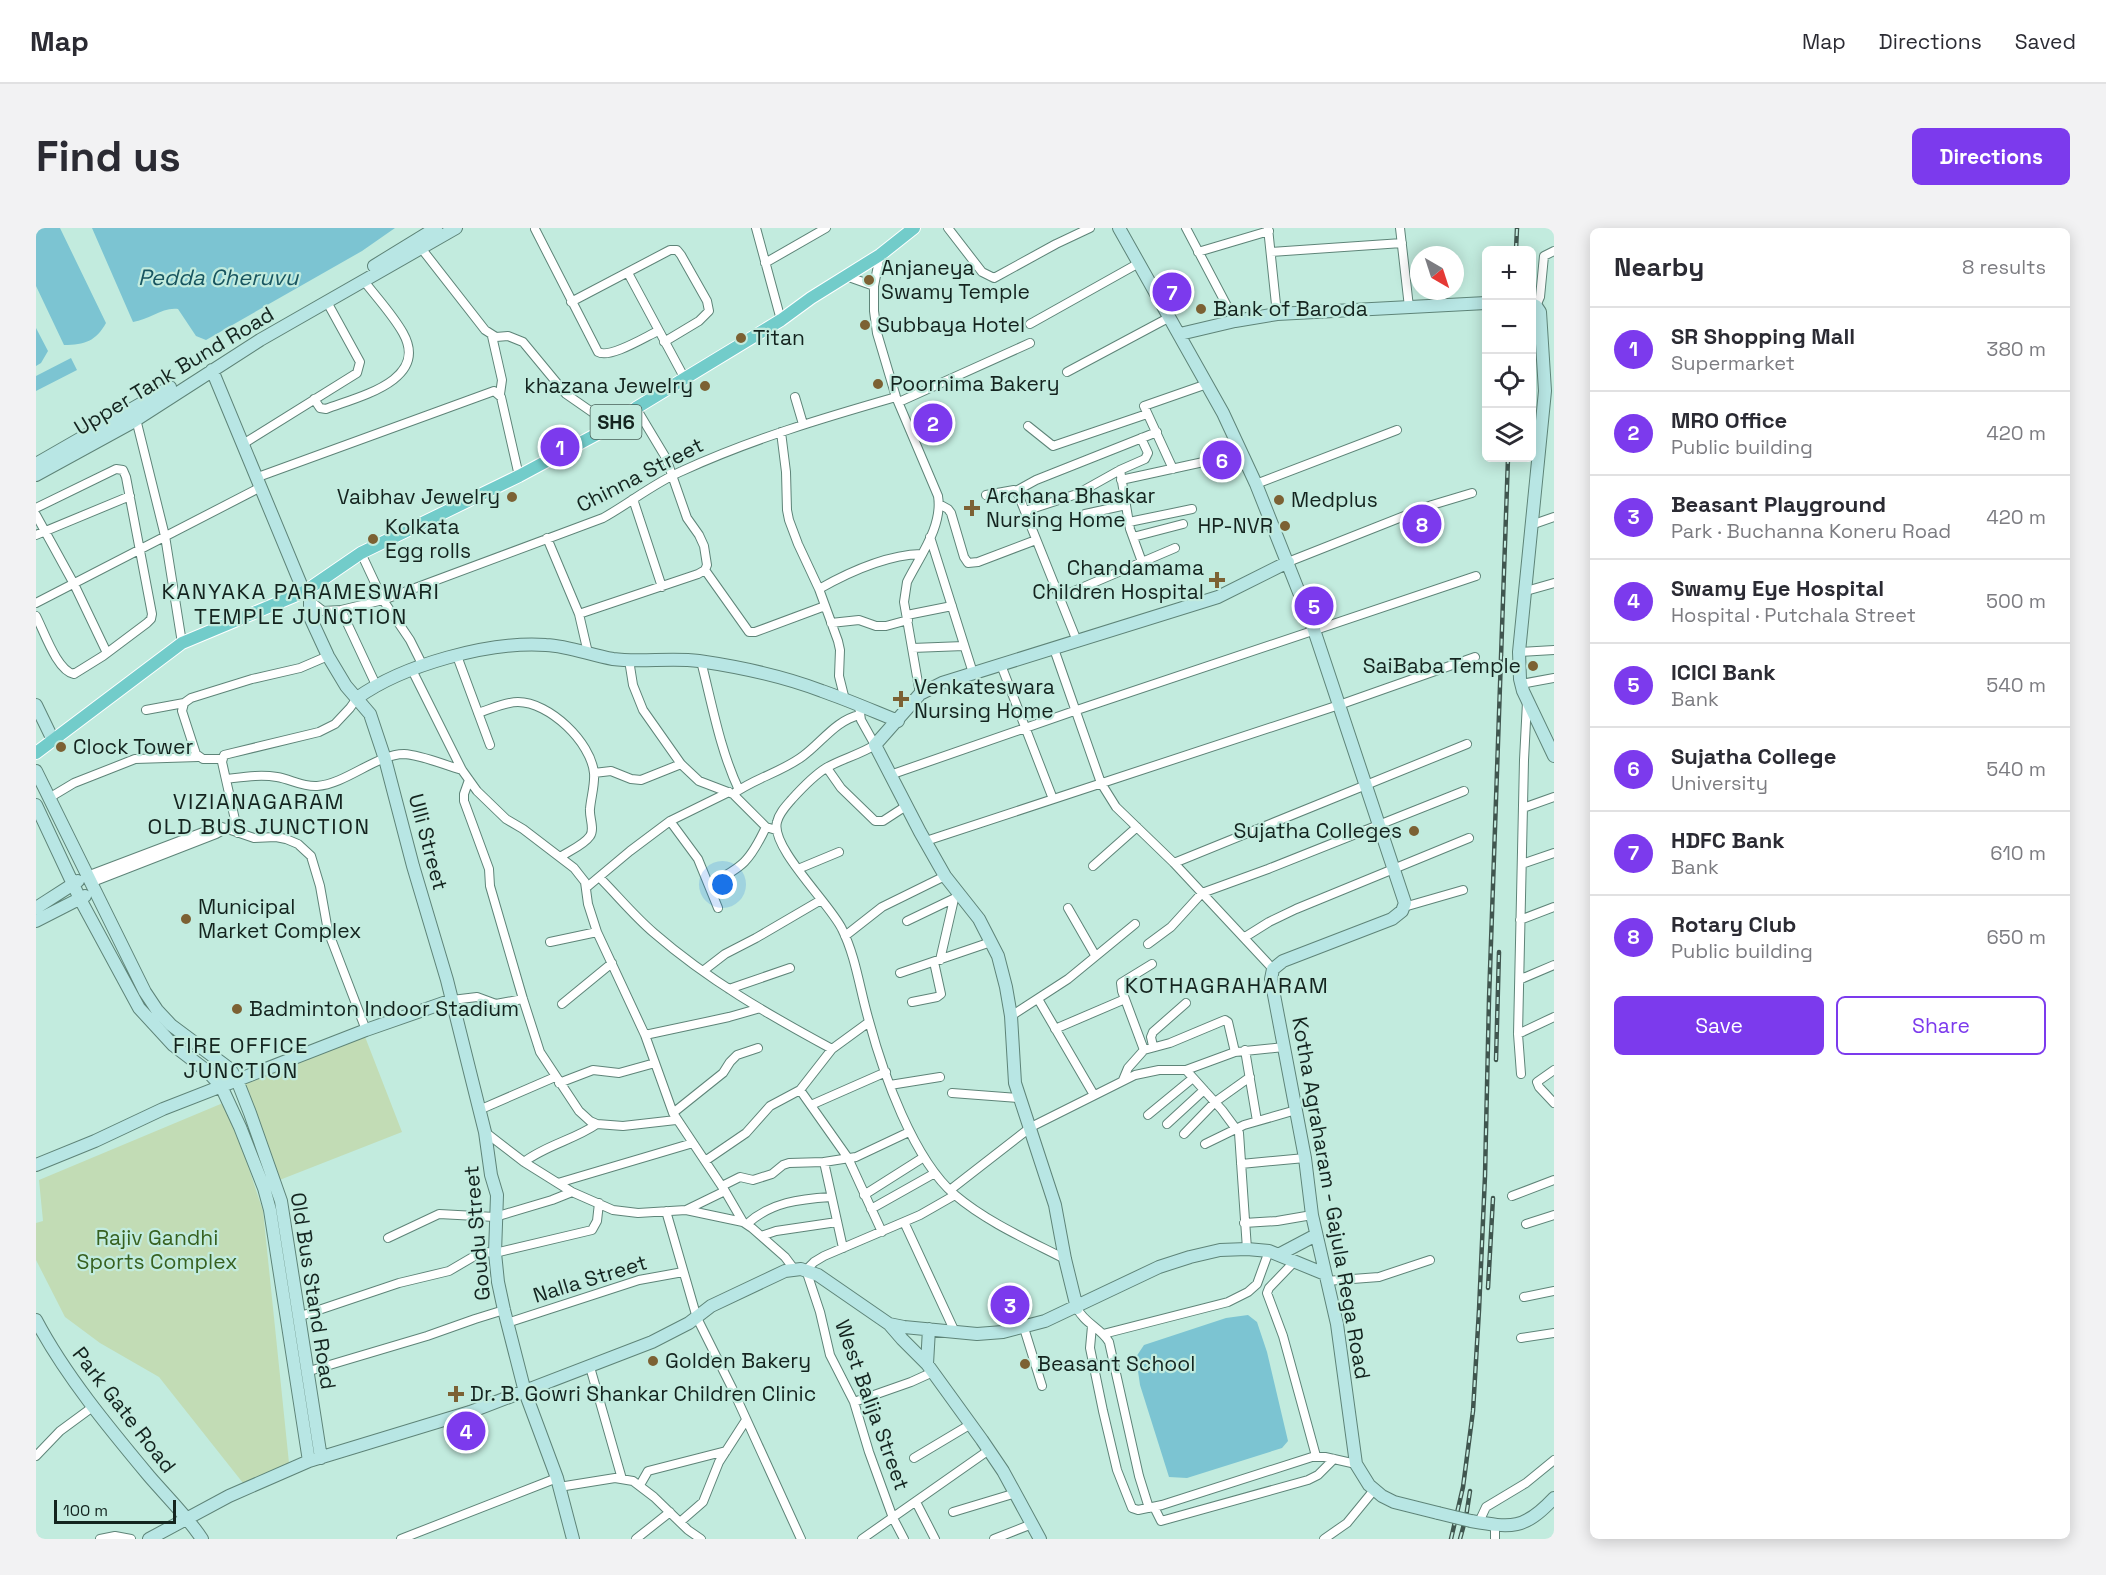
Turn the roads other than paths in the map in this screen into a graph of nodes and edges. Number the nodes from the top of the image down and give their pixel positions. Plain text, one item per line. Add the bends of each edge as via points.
1 (436, 228) edge
2 (456, 228) edge
3 (756, 228) edge
4 (826, 228) edge
5 (914, 228) edge
6 (948, 228) edge
7 (1090, 228) edge
8 (1119, 228) edge
9 (1186, 228) edge
10 (1400, 228) edge
11 (535, 229) edge
12 (1268, 230) edge
13 (1402, 243) junction
14 (421, 248) junction
15 (1554, 251) edge
16 (1198, 252) junction
17 (1271, 252) junction
18 (880, 255) junction
19 (765, 263) junction
20 (1140, 263) junction
21 (628, 273) junction
22 (846, 276) junction
23 (364, 281) junction
24 (874, 286) junction
25 (327, 302) junction
26 (571, 302) junction
27 (1536, 302) edge
28 (1482, 303) edge
29 (1409, 307) junction
30 (1536, 308) edge
31 (1277, 314) junction
32 (1170, 317) junction
33 (781, 320) junction
34 (1235, 321) junction
35 (1030, 324) dead end
36 (658, 331) junction
37 (1180, 334) junction
38 (492, 336) junction
39 (664, 342) junction
40 (1030, 344) dead end
41 (212, 370) junction
42 (1066, 372) dead end
43 (685, 379) junction
44 (1207, 384) junction
45 (1550, 390) edge
46 (500, 394) junction
47 (795, 396) dead end
48 (314, 399) junction
49 (897, 399) junction
50 (636, 408) junction
51 (1147, 414) junction
52 (136, 419) junction
53 (803, 424) junction
54 (612, 426) junction
55 (1028, 426) dead end
56 (1397, 430) dead end
57 (781, 432) junction
58 (1157, 432) junction
59 (1141, 438) junction
60 (243, 444) junction
61 (1208, 461) dead end
62 (36, 464) edge
63 (1173, 469) junction
64 (1119, 470) junction
65 (36, 475) edge
66 (673, 475) junction
67 (519, 476) junction
68 (1121, 480) junction
69 (259, 482) junction
70 (1256, 484) junction
71 (1016, 491) junction
72 (1472, 493) dead end
73 (986, 495) dead end
74 (130, 496) junction
75 (633, 499) junction
76 (939, 504) junction
77 (1126, 505) junction
78 (36, 508) edge
79 (1192, 509) dead end
80 (1025, 511) junction
81 (1084, 514) dead end
82 (36, 515) edge
83 (1554, 517) edge
84 (1128, 522) junction
85 (1183, 524) dead end
86 (1531, 525) junction
87 (40, 533) edge
88 (165, 536) junction
89 (930, 537) junction
90 (1133, 537) junction
91 (547, 538) junction
92 (1036, 540) junction
93 (1175, 548) dead end
94 (140, 549) junction
95 (361, 554) junction
96 (921, 554) junction
97 (1142, 562) junction
98 (1288, 562) junction
99 (705, 570) junction
100 (1476, 576) dead end
101 (1554, 583) edge
102 (74, 584) junction
103 (662, 586) junction
104 (819, 589) junction
105 (1526, 591) junction
106 (307, 597) junction
107 (1060, 597) junction
108 (383, 600) junction
109 (36, 603) edge
110 (825, 606) junction
111 (951, 606) junction
112 (340, 610) junction
113 (579, 614) junction
114 (36, 616) edge
115 (907, 617) junction
116 (831, 624) junction
117 (1314, 630) junction
118 (1077, 641) junction
119 (182, 643) junction
120 (964, 646) junction
121 (912, 648) junction
122 (1054, 649) junction
123 (1554, 650) edge
124 (1519, 652) junction
125 (107, 653) junction
126 (588, 653) junction
127 (328, 656) junction
128 (457, 656) junction
129 (1475, 657) dead end
130 (629, 660) junction
131 (701, 661) junction
132 (1001, 665) junction
133 (418, 668) junction
134 (973, 674) junction
135 (1554, 678) edge
136 (1521, 684) junction
137 (376, 685) junction
138 (920, 694) junction
139 (357, 698) junction
140 (845, 700) junction
141 (1527, 702) junction
142 (184, 704) junction
143 (36, 705) edge
144 (1339, 705) junction
145 (1077, 710) junction
146 (147, 711) dead end
147 (860, 711) junction
148 (478, 713) junction
149 (898, 721) junction
150 (1026, 728) junction
151 (53, 740) junction
152 (1467, 744) dead end
153 (490, 745) dead end
154 (875, 745) junction
155 (1553, 752) edge
156 (36, 753) edge
157 (198, 757) junction
158 (222, 759) junction
159 (385, 759) junction
160 (681, 764) junction
161 (826, 768) junction
162 (462, 770) junction
163 (36, 771) edge
164 (594, 773) junction
165 (890, 776) junction
166 (226, 779) junction
167 (469, 780) junction
168 (1101, 783) junction
169 (1366, 784) junction
170 (1464, 791) dead end
171 (734, 792) junction
172 (1554, 797) edge
173 (49, 798) junction
174 (1053, 799) junction
175 (36, 805) edge
176 (906, 806) junction
177 (1523, 808) junction
178 (670, 821) junction
179 (1380, 825) junction
180 (766, 827) junction
181 (1137, 827) junction
182 (776, 830) junction
183 (238, 833) junction
184 (1469, 838) dead end
185 (926, 841) junction
186 (839, 852) dead end
187 (1554, 853) edge
188 (560, 857) junction
189 (1174, 863) junction
190 (1522, 864) junction
191 (1093, 866) dead end
192 (1394, 868) junction
193 (798, 869) junction
194 (945, 876) junction
195 (599, 877) junction
196 (73, 884) junction
197 (90, 884) junction
198 (710, 884) junction
199 (587, 887) junction
200 (1463, 890) dead end
201 (1202, 893) junction
202 (957, 897) junction
203 (80, 899) junction
204 (821, 900) junction
205 (1404, 907) junction
206 (1554, 907) edge
207 (36, 908) edge
208 (718, 908) dead end
209 (1068, 908) dead end
210 (1520, 920) junction
211 (36, 921) edge
212 (907, 921) dead end
213 (1135, 924) dead end
214 (597, 932) junction
215 (845, 936) junction
216 (1245, 938) junction
217 (550, 942) dead end
218 (991, 942) junction
219 (1148, 944) dead end
220 (1095, 956) junction
221 (937, 961) junction
222 (612, 963) junction
223 (1152, 964) dead end
224 (1554, 965) edge
225 (790, 968) dead end
226 (1273, 969) junction
227 (702, 970) junction
228 (900, 973) dead end
229 (1521, 979) junction
230 (729, 989) junction
231 (522, 999) junction
232 (1038, 999) junction
233 (1125, 999) junction
234 (452, 1000) junction
235 (912, 1002) dead end
236 (1186, 1003) dead end
237 (562, 1004) dead end
238 (757, 1009) junction
239 (1011, 1016) junction
240 (1554, 1017) edge
241 (869, 1022) junction
242 (1056, 1029) junction
243 (366, 1030) junction
244 (1518, 1034) junction
245 (645, 1035) junction
246 (1153, 1046) junction
247 (758, 1047) dead end
248 (1284, 1047) junction
249 (832, 1049) junction
250 (1144, 1050) junction
251 (1245, 1050) junction
252 (1235, 1052) junction
253 (655, 1063) junction
254 (1186, 1070) junction
255 (1554, 1070) edge
256 (886, 1072) junction
257 (1521, 1074) dead end
258 (940, 1077) dead end
259 (1250, 1077) junction
260 (1193, 1078) junction
261 (237, 1080) junction
262 (557, 1080) junction
263 (1123, 1080) junction
264 (890, 1085) junction
265 (221, 1086) junction
266 (800, 1090) junction
267 (1204, 1090) junction
268 (951, 1093) dead end
269 (1094, 1095) junction
270 (1019, 1098) junction
271 (1552, 1098) edge
272 (1215, 1102) junction
273 (811, 1105) junction
274 (479, 1110) junction
275 (1296, 1110) junction
276 (1148, 1115) dead end
277 (674, 1116) junction
278 (1257, 1121) junction
279 (597, 1124) junction
280 (1167, 1124) dead end
281 (1031, 1127) junction
282 (1236, 1128) junction
283 (486, 1132) junction
284 (909, 1132) junction
285 (1184, 1134) dead end
286 (693, 1143) junction
287 (1205, 1144) dead end
288 (924, 1157) junction
289 (848, 1158) junction
290 (1305, 1158) junction
291 (705, 1161) junction
292 (524, 1162) junction
293 (824, 1162) junction
294 (1241, 1164) junction
295 (36, 1165) edge
296 (935, 1173) junction
297 (1554, 1180) edge
298 (558, 1183) junction
299 (270, 1187) junction
300 (723, 1188) junction
301 (572, 1192) junction
302 (952, 1192) junction
303 (864, 1195) junction
304 (1512, 1196) dead end
305 (831, 1197) junction
306 (599, 1203) junction
307 (871, 1209) junction
308 (686, 1210) junction
309 (666, 1211) junction
310 (1312, 1215) junction
311 (1554, 1215) edge
312 (495, 1217) junction
313 (837, 1222) junction
314 (904, 1222) junction
315 (745, 1223) junction
316 (1244, 1223) junction
317 (1526, 1224) dead end
318 (882, 1232) junction
319 (1316, 1235) junction
320 (761, 1236) junction
321 (388, 1238) dead end
322 (843, 1248) junction
323 (1247, 1249) junction
324 (495, 1253) junction
325 (1275, 1253) junction
326 (1065, 1259) junction
327 (1430, 1260) dead end
328 (1295, 1261) junction
329 (800, 1270) junction
330 (683, 1272) junction
331 (1326, 1278) junction
332 (1554, 1291) edge
333 (1524, 1297) dead end
334 (1077, 1308) junction
335 (298, 1317) junction
336 (506, 1317) junction
337 (697, 1318) junction
338 (36, 1320) edge
339 (889, 1324) junction
340 (1092, 1326) junction
341 (1024, 1328) junction
342 (929, 1329) junction
343 (955, 1332) junction
344 (1554, 1333) edge
345 (1102, 1334) junction
346 (1521, 1338) dead end
347 (590, 1367) junction
348 (930, 1368) junction
349 (306, 1372) junction
350 (1042, 1386) dead end
351 (525, 1392) junction
352 (854, 1402) junction
353 (94, 1407) junction
354 (746, 1420) junction
355 (971, 1424) junction
356 (989, 1450) junction
357 (726, 1451) junction
358 (36, 1456) edge
359 (1316, 1456) junction
360 (914, 1458) dead end
361 (315, 1459) junction
362 (1334, 1459) junction
363 (1554, 1460) edge
364 (1356, 1464) junction
365 (622, 1479) junction
366 (558, 1483) junction
367 (640, 1485) junction
368 (1374, 1490) junction
369 (1016, 1493) junction
370 (1554, 1498) edge
371 (916, 1502) junction
372 (1152, 1507) junction
373 (670, 1512) junction
374 (952, 1512) dead end
375 (893, 1518) junction
376 (189, 1519) junction
377 (680, 1522) junction
378 (1475, 1522) junction
379 (1032, 1524) junction
380 (1495, 1526) junction
381 (100, 1539) edge
382 (131, 1539) edge
383 (149, 1539) edge
384 (202, 1539) edge
385 (401, 1539) edge
386 (573, 1539) edge
387 (636, 1539) edge
388 (701, 1539) edge
389 (801, 1539) edge
390 (861, 1539) edge
391 (904, 1539) edge
392 (935, 1539) edge
393 (994, 1539) edge
394 (1040, 1539) edge
395 (1324, 1539) edge
396 (1495, 1539) edge

1 - 62 street, Upper Tank Bund Road via 290,318
2 - 14 street, Upper Tank Bund Road
3 - 19 street
4 - 19 street
5 - 18 main road, SH6
6 - 7 street via 982,272 994,278
8 - 20 street
9 - 16 street
10 - 13 street
11 - 26 street
12 - 16 street
12 - 17 street
13 - 17 street
13 - 29 street
14 - 23 street, Upper Tank Bund Road
14 - 38 street
15 - 27 street via 1544,256 1540,297
16 - 34 street
17 - 31 street
18 - 22 main road, SH6
18 - 24 street
19 - 33 street
20 - 32 street
20 - 35 street
21 - 26 street
21 - 36 street
21 - 39 street via 676,250 707,301 709,311 704,318
22 - 24 street
22 - 33 main road, SH6
23 - 25 street, Upper Tank Bund Road
23 - 48 street via 403,333 408,344 407,364 387,384 337,405 322,409
24 - 49 street via 877,333
25 - 41 street, Upper Tank Bund Road
25 - 48 street via 360,365 353,377
26 - 36 street via 594,348 601,354 610,354
28 - 29 street
29 - 31 street
30 - 45 street
31 - 34 street
32 - 37 street
32 - 42 street
33 - 43 main road, SH6
34 - 37 street
36 - 39 street
37 - 44 street
38 - 46 street via 502,380
38 - 54 street via 508,336 523,342 566,394
39 - 43 street
40 - 49 street, Chinna Street
41 - 52 street, Upper Tank Bund Road
41 - 60 street, Ulli Street
43 - 50 main road, SH6
44 - 51 street via 1144,406
44 - 70 street
45 - 86 street
46 - 67 street
46 - 69 street via 490,391
47 - 53 street
48 - 60 street
49 - 53 street, Chinna Street
49 - 76 street
50 - 54 main road, SH6
50 - 66 street
51 - 55 street via 1053,446
51 - 58 street
52 - 65 street, Upper Tank Bund Road
52 - 88 street
53 - 57 street, Chinna Street
54 - 67 main road, SH6
56 - 70 street
57 - 66 street, Chinna Street
57 - 104 street via 789,520
58 - 59 street
58 - 63 street
59 - 64 street via 1147,458
59 - 71 street
60 - 69 street, Ulli Street
61 - 63 street
63 - 68 street
64 - 68 street
64 - 80 street via 1077,494
66 - 75 street, Chinna Street
66 - 99 street via 687,518 704,546
67 - 95 main road, SH6
68 - 77 street
69 - 88 street
69 - 106 street, Ulli Street
70 - 98 street
71 - 73 street
71 - 80 street
72 - 98 street
74 - 78 street via 125,472 120,469
74 - 87 street
74 - 94 street
75 - 91 street, Chinna Street via 603,518
75 - 103 street
76 - 89 street via 938,522
76 - 92 street via 951,513 968,563
77 - 81 street
77 - 84 street
79 - 84 street
80 - 92 street
82 - 87 street
83 - 86 street
84 - 90 street
85 - 90 street
86 - 105 street
87 - 102 street
88 - 94 street
88 - 119 street
89 - 96 street
89 - 111 street
90 - 97 street
91 - 108 street, Chinna Street
91 - 113 street
92 - 107 street
93 - 97 street
94 - 102 street
94 - 125 street via 152,616
95 - 106 main road, SH6
95 - 108 street
96 - 104 street via 896,556
96 - 115 street via 904,590
97 - 107 street
98 - 117 street
98 - 118 street via 1218,597
99 - 103 street
99 - 110 street via 749,632
100 - 117 street
101 - 105 street
102 - 109 street
102 - 125 street
103 - 113 street
104 - 110 street
105 - 124 street
106 - 112 street, Chinna Street via 323,610
106 - 119 main road
106 - 127 street, Ulli Street via 310,617
107 - 118 street
108 - 112 street, Chinna Street
108 - 133 street via 410,640
110 - 116 street
111 - 115 street
111 - 120 street
112 - 137 street
113 - 126 street
114 - 125 street via 60,665 70,674
115 - 116 street via 886,626 859,621
115 - 121 street
116 - 140 street via 840,650 839,675
117 - 144 street
117 - 145 street
118 - 122 street
119 - 151 main road
120 - 121 street
120 - 134 street
121 - 138 street
122 - 132 street
122 - 145 street
123 - 124 street
124 - 136 street
126 - 128 street via 545,645
126 - 130 street
127 - 139 street, Ulli Street
127 - 142 street via 300,668 191,698
128 - 133 street
128 - 148 street
129 - 144 street
130 - 131 street
130 - 160 street via 643,710
131 - 140 street via 777,678
131 - 171 street
132 - 134 street
132 - 150 street
133 - 137 street
133 - 162 street
134 - 138 street
135 - 136 street
136 - 141 street
137 - 139 street
138 - 149 street
139 - 158 street via 335,724 319,732 228,753
139 - 159 street, Ulli Street via 370,714
140 - 147 street
141 - 155 street
141 - 177 street
142 - 146 street
142 - 157 street via 182,711
143 - 151 street
144 - 168 street
144 - 169 street
145 - 150 street
145 - 168 street
147 - 149 street
147 - 154 street
147 - 171 street via 796,762
148 - 153 street
148 - 164 street via 516,702 557,717 587,751
149 - 154 street
150 - 165 street
150 - 174 street
151 - 156 main road
152 - 169 street
154 - 161 street
154 - 165 street
157 - 158 street
157 - 173 street via 135,759 74,783
158 - 166 street
159 - 162 street via 407,754
159 - 166 street via 317,786 278,777
159 - 234 street, Ulli Street
160 - 164 street via 641,780 611,771
160 - 171 street via 699,781
161 - 176 street via 875,821 883,821
161 - 182 street via 782,811
162 - 167 street
163 - 173 street, Old Bus Stand Road
164 - 188 street via 591,836
165 - 176 street
166 - 183 street
167 - 188 street via 498,812
167 - 231 street via 464,801 489,869 490,886
168 - 174 street
168 - 181 street via 1116,807
169 - 179 street
169 - 189 street
170 - 179 street
171 - 178 street
171 - 180 street
172 - 177 street
173 - 197 street, Old Bus Stand Road
174 - 185 street
175 - 196 street, Old Bus Stand Road
176 - 185 street
177 - 190 street
178 - 195 street
178 - 198 street via 698,859
179 - 192 street
179 - 201 street
180 - 182 street
180 - 198 street via 743,865
181 - 189 street
181 - 191 street
182 - 193 street
183 - 197 street via 212,827
183 - 243 street via 286,839 311,856 328,931
184 - 192 street
185 - 194 street
186 - 193 street
187 - 190 street
188 - 199 street via 581,875
189 - 201 street
190 - 210 street
192 - 205 street
192 - 216 street via 1296,909
193 - 204 street
194 - 202 street
194 - 215 street via 882,907
195 - 199 street
195 - 227 street via 652,932
196 - 197 street
196 - 203 street, Old Bus Stand Road
196 - 207 street
197 - 203 street
197 - 261 street, Old Bus Stand Road via 157,1010 179,1032 223,1063
198 - 208 street
199 - 214 street
200 - 205 street
201 - 216 street
201 - 219 street via 1172,927
202 - 212 street
202 - 218 street via 979,919
202 - 221 street
203 - 211 street
203 - 265 street, Old Bus Stand Road via 139,1008 173,1045
204 - 215 street
204 - 227 street
205 - 226 street via 1392,918 1283,961
206 - 210 street
209 - 220 street
210 - 229 street
213 - 220 street
214 - 217 street
214 - 222 street
215 - 241 street
216 - 226 street
218 - 221 street
218 - 239 street via 1002,971
220 - 232 street
221 - 228 street
221 - 235 street via 941,994
222 - 237 street
222 - 245 street
223 - 233 street via 1121,983
224 - 229 street
225 - 230 street
226 - 248 street, Kotha Agraharam - Gajula Rega Road via 1271,979
227 - 230 street
229 - 244 street
230 - 238 street
231 - 234 street via 496,1004 477,997
231 - 262 street via 540,1052
232 - 239 street
232 - 242 street
233 - 242 street
233 - 250 street
234 - 243 street
234 - 274 street, Goudu Street
236 - 246 street via 1153,1032
238 - 245 street
238 - 249 street
239 - 270 street via 1013,1069
240 - 244 street
241 - 249 street
241 - 256 street
242 - 269 street
243 - 261 street
244 - 257 street
245 - 253 street
246 - 250 street
246 - 252 street via 1225,1020
247 - 277 street via 737,1055 723,1073
248 - 251 street
248 - 275 street, Kotha Agraharam - Gajula Rega Road
249 - 266 street
250 - 263 street
251 - 252 street
251 - 259 street
252 - 254 street
253 - 262 street via 620,1073 593,1070
253 - 277 street
254 - 260 street
254 - 263 street via 1148,1072
255 - 271 street via 1537,1082
256 - 264 street
256 - 273 street
258 - 264 street
259 - 272 street
259 - 278 street
260 - 267 street
260 - 276 street
261 - 265 street
261 - 299 street, Old Bus Stand Road
262 - 274 street
262 - 279 street via 583,1115
263 - 269 street
264 - 284 street
265 - 295 street
265 - 299 street, Old Bus Stand Road
266 - 273 street
266 - 291 street via 770,1106 746,1133
267 - 272 street
267 - 280 street
268 - 270 street
269 - 281 street
270 - 281 street
272 - 282 street
272 - 285 street
273 - 289 street
274 - 283 street, Goudu Street
275 - 278 street
275 - 290 street, Kotha Agraharam - Gajula Rega Road
277 - 279 street via 623,1126
277 - 286 street
278 - 282 street
279 - 292 street via 579,1136 542,1149
281 - 302 street
281 - 326 street via 1056,1205
282 - 287 street
282 - 294 street
283 - 292 street
283 - 312 street, Goudu Street via 497,1195
284 - 288 street
284 - 289 street
286 - 291 street
286 - 298 street
288 - 296 street
288 - 303 street
289 - 293 street
289 - 303 street
290 - 294 street
290 - 310 street, Kotha Agraharam - Gajula Rega Road
291 - 300 street
292 - 298 street
293 - 300 street via 789,1163 772,1174 753,1180 740,1177
293 - 305 street
294 - 316 street
296 - 302 street
296 - 307 street
297 - 304 street
298 - 301 street
299 - 335 street, Old Bus Stand Road via 281,1201
299 - 361 street, Old Bus Stand Road via 270,1210
300 - 308 street
300 - 315 street
301 - 306 street
301 - 312 street
302 - 314 street
302 - 326 street via 1012,1232
303 - 307 street
305 - 313 street
305 - 315 street via 799,1199 762,1212
306 - 309 street via 613,1210 638,1213
306 - 324 street via 592,1230
307 - 318 street
308 - 309 street
308 - 315 street
309 - 330 street
310 - 316 street
310 - 319 street, Kotha Agraharam - Gajula Rega Road
311 - 317 street
312 - 321 street via 439,1214
312 - 324 street, Goudu Street
313 - 320 street
313 - 322 street
314 - 318 street
314 - 343 street
315 - 320 street
316 - 323 street
318 - 322 street
319 - 325 street
319 - 331 street, Kotha Agraharam - Gajula Rega Road
320 - 329 street
322 - 329 street
323 - 325 street
323 - 334 street via 1210,1252 1159,1267
324 - 335 street via 478,1254 449,1271 399,1283
324 - 336 street, Goudu Street
325 - 328 street
325 - 345 street via 1257,1284 1228,1302
326 - 334 street
327 - 331 street via 1379,1277
328 - 331 street
328 - 359 street via 1267,1293
329 - 337 street via 776,1275 711,1306
329 - 339 street via 818,1275
329 - 352 street, West Balija Street via 820,1312 830,1354
330 - 336 street, Nalla Street via 639,1280
330 - 337 street
331 - 364 street, Kotha Agraharam - Gajula Rega Road via 1339,1334
332 - 333 street
334 - 340 street
334 - 341 street
335 - 349 street, Old Bus Stand Road
336 - 349 street, Nalla Street via 475,1318
336 - 351 street, Goudu Street
337 - 347 street via 652,1342
337 - 354 street
338 - 353 street, Park Gate Road
339 - 342 street
339 - 348 street
340 - 345 street
340 - 372 street via 1091,1355 1117,1470 1132,1508
341 - 343 street via 977,1334
341 - 350 street
342 - 343 street
342 - 348 street
344 - 346 street
345 - 372 street via 1109,1342 1139,1476
347 - 351 street
347 - 365 street
348 - 352 street
348 - 355 street
349 - 361 street, Old Bus Stand Road
351 - 361 street
351 - 366 street, Goudu Street
352 - 375 street, West Balija Street
353 - 358 street via 60,1431
353 - 376 street, Park Gate Road
354 - 357 street
354 - 389 street
355 - 356 street
355 - 360 street
356 - 369 street
356 - 371 street
357 - 367 street via 648,1471
357 - 377 street via 703,1502
359 - 362 street
359 - 372 street
361 - 376 street via 248,1486
362 - 364 street
362 - 372 street via 1311,1479 1163,1522
363 - 378 street via 1526,1483 1486,1507
364 - 368 street, Kotha Agraharam - Gajula Rega Road
365 - 366 street
365 - 367 street
366 - 385 street
366 - 386 street, Goudu Street
367 - 373 street
368 - 378 street, Kotha Agraharam - Gajula Rega Road, bridge via 1394,1502
368 - 395 street via 1347,1523
369 - 374 street
369 - 379 street
370 - 380 street via 1526,1522
371 - 375 street
371 - 392 street
373 - 377 street
373 - 387 street
375 - 390 street
375 - 391 street, West Balija Street
376 - 383 street
376 - 384 street, Park Gate Road
377 - 388 street
378 - 380 street, Kotha Agraharam - Gajula Rega Road
379 - 393 street
379 - 394 street
380 - 396 street
381 - 382 street

